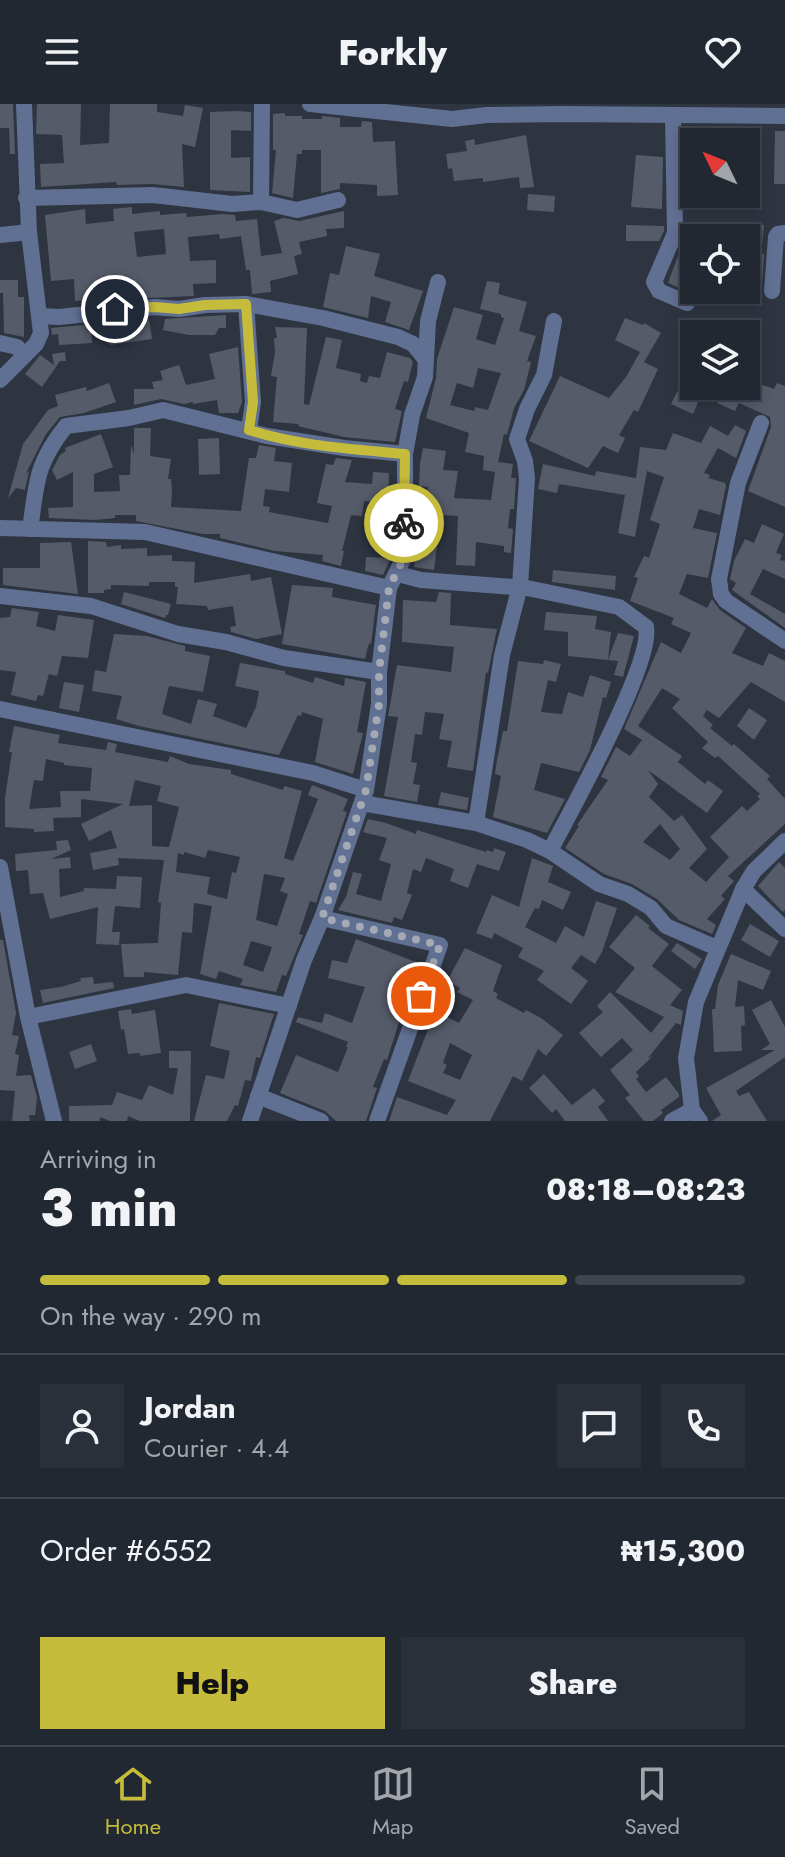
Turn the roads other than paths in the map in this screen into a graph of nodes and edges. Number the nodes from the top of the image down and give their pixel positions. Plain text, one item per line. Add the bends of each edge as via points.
1 (24, 104) edge
2 (262, 104) edge
3 (310, 104) edge
4 (391, 107) edge
5 (561, 109) edge
6 (673, 116) junction
7 (785, 116) edge
8 (26, 198) junction
9 (338, 200) dead end
10 (261, 202) junction
11 (29, 232) junction
12 (785, 233) edge
13 (0, 235) edge
14 (438, 282) dead end
15 (772, 291) dead end
16 (680, 300) edge
17 (246, 304) junction
18 (41, 316) junction
19 (554, 321) dead end
20 (0, 343) edge
21 (24, 355) junction
22 (426, 360) junction
23 (0, 380) edge
24 (761, 423) dead end
25 (249, 430) junction
26 (405, 454) junction
27 (0, 528) edge
28 (30, 529) junction
29 (394, 581) junction
30 (520, 586) junction
31 (0, 596) edge
32 (785, 641) edge
33 (379, 672) junction
34 (0, 709) edge
35 (364, 796) junction
36 (476, 823) junction
37 (785, 841) edge
38 (550, 851) junction
39 (0, 867) edge
40 (743, 889) junction
41 (322, 918) junction
42 (785, 929) edge
43 (717, 948) junction
44 (289, 1006) junction
45 (28, 1017) junction
46 (258, 1096) junction
47 (696, 1115) edge
48 (54, 1121) edge
49 (250, 1121) edge
50 (321, 1121) edge
51 (377, 1121) edge
52 (672, 1121) edge

1 - 8 street
2 - 10 street
3 - 4 street
4 - 5 street via 452,119
5 - 6 street
6 - 7 street
6 - 16 street via 675,233 654,282 659,291
8 - 10 street via 153,195
8 - 11 street
9 - 10 street via 297,210
11 - 13 street
11 - 18 street
12 - 15 street via 776,237
14 - 22 street
17 - 18 street
17 - 22 street via 398,337 413,344
17 - 25 street via 253,402
18 - 21 street via 39,339
19 - 30 street via 544,375 517,439 527,478
20 - 21 street via 17,347
21 - 23 street
22 - 26 street
24 - 32 street via 738,483 720,589 726,601
25 - 26 street
25 - 28 street via 163,410 66,426 40,467
26 - 29 street via 405,555
27 - 28 street
28 - 29 street via 145,532
29 - 30 street
29 - 33 street
30 - 36 street via 502,655
30 - 38 street via 619,607 646,627 647,634 631,690
31 - 33 street via 91,606 178,634
33 - 35 street
34 - 35 street via 313,773
35 - 36 street
35 - 41 street
36 - 38 street
37 - 40 street
38 - 43 street via 599,884 651,908 666,926
39 - 45 street
40 - 42 street
40 - 43 street
41 - 44 street
41 - 51 street via 440,945
43 - 47 street via 689,1030 686,1058
44 - 45 street via 186,985
44 - 46 street
45 - 48 street
46 - 49 street
46 - 50 street
47 - 52 street

